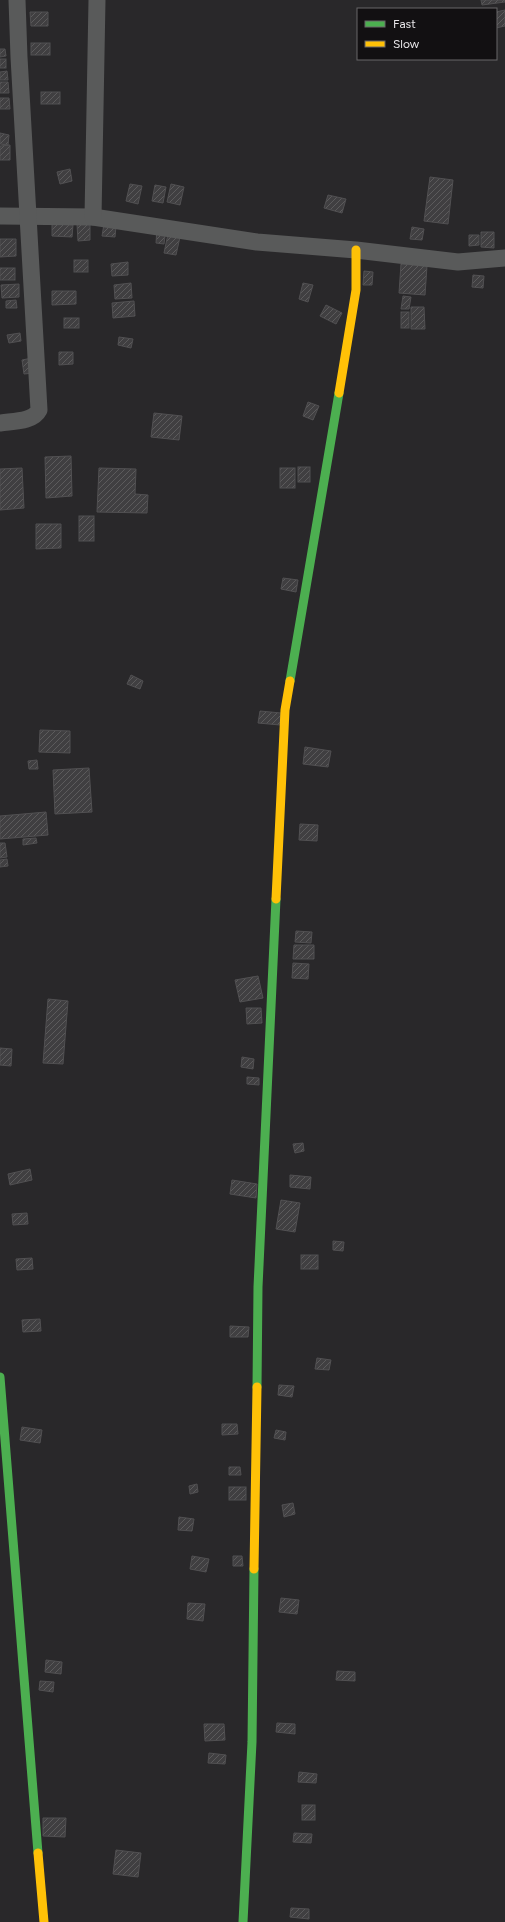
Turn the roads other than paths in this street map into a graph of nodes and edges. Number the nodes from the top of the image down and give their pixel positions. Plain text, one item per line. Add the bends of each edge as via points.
1 (17, 0) edge
2 (97, 0) edge
3 (0, 216) edge
4 (28, 216) junction
5 (93, 217) junction
6 (356, 250) junction
7 (505, 258) edge
8 (0, 423) edge
9 (0, 1377) edge
10 (44, 1922) edge
11 (243, 1922) edge

1 - 4 street
2 - 5 street
3 - 4 street
4 - 5 street
4 - 8 street via 39,410 29,419
5 - 6 street via 257,242
6 - 7 street via 458,262
6 - 11 street via 356,290 284,710 258,1287 252,1742
9 - 10 street

